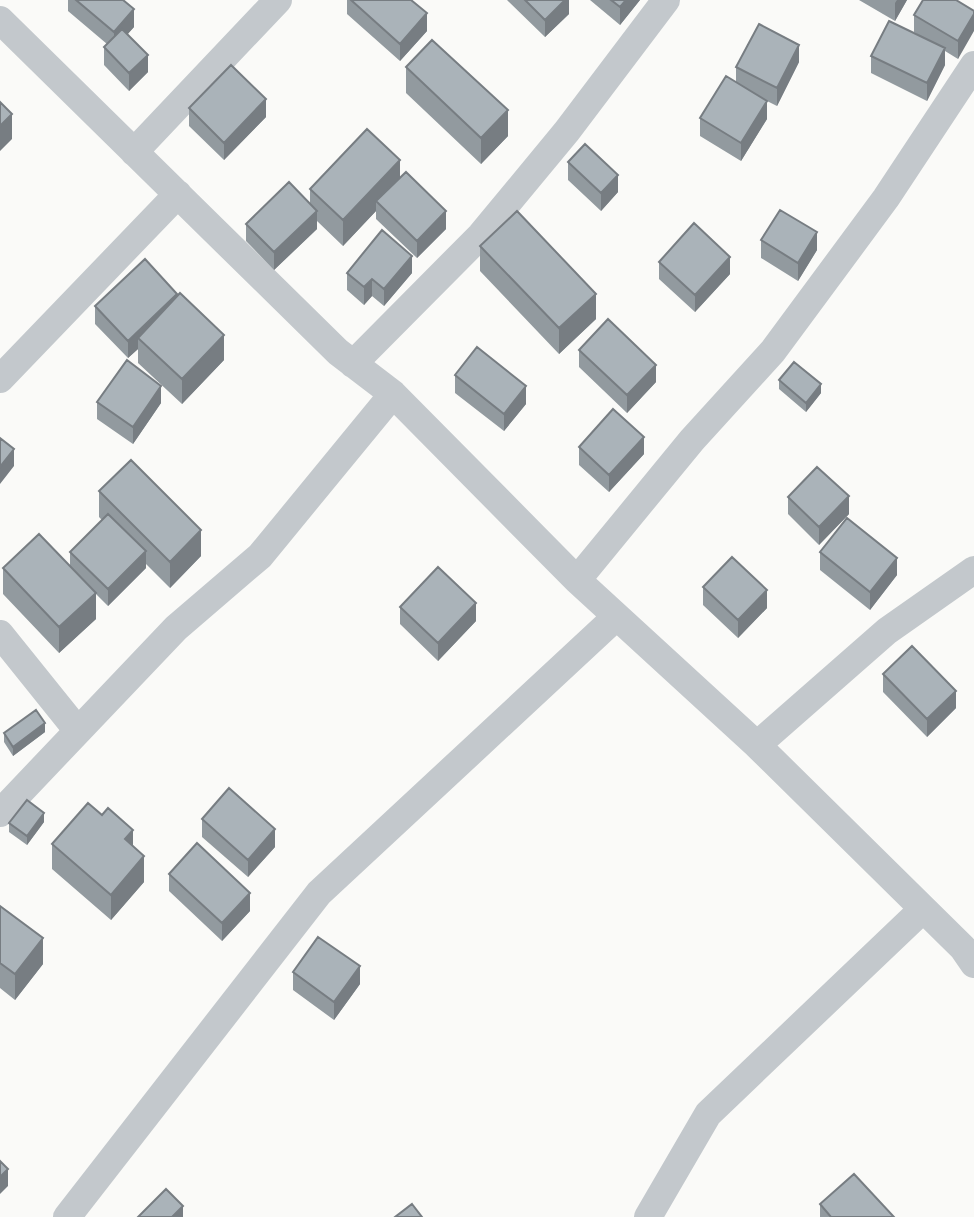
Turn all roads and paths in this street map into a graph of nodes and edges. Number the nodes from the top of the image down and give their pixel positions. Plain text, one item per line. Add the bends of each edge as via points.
1 (278, 0) edge
2 (666, 0) edge
3 (0, 20) edge
4 (974, 65) edge
5 (134, 152) junction
6 (178, 194) junction
7 (353, 364) junction
8 (0, 379) edge
9 (393, 394) junction
10 (974, 570) edge
11 (577, 580) junction
12 (616, 617) junction
13 (0, 634) edge
14 (78, 731) junction
15 (757, 745) junction
16 (0, 813) edge
17 (923, 909) junction
18 (970, 950) edge
19 (67, 1217) edge
20 (648, 1217) edge

1 - 5 street
2 - 7 street via 481,235
3 - 5 street
4 - 11 street via 886,198 773,351
5 - 6 street
6 - 7 street
6 - 8 street
7 - 9 street
9 - 11 street
9 - 14 street via 260,556 176,628
10 - 15 street via 887,631
11 - 12 street
12 - 15 street
12 - 19 street via 319,893
13 - 14 street
14 - 16 street
15 - 17 street
17 - 18 street
17 - 20 street via 708,1114

